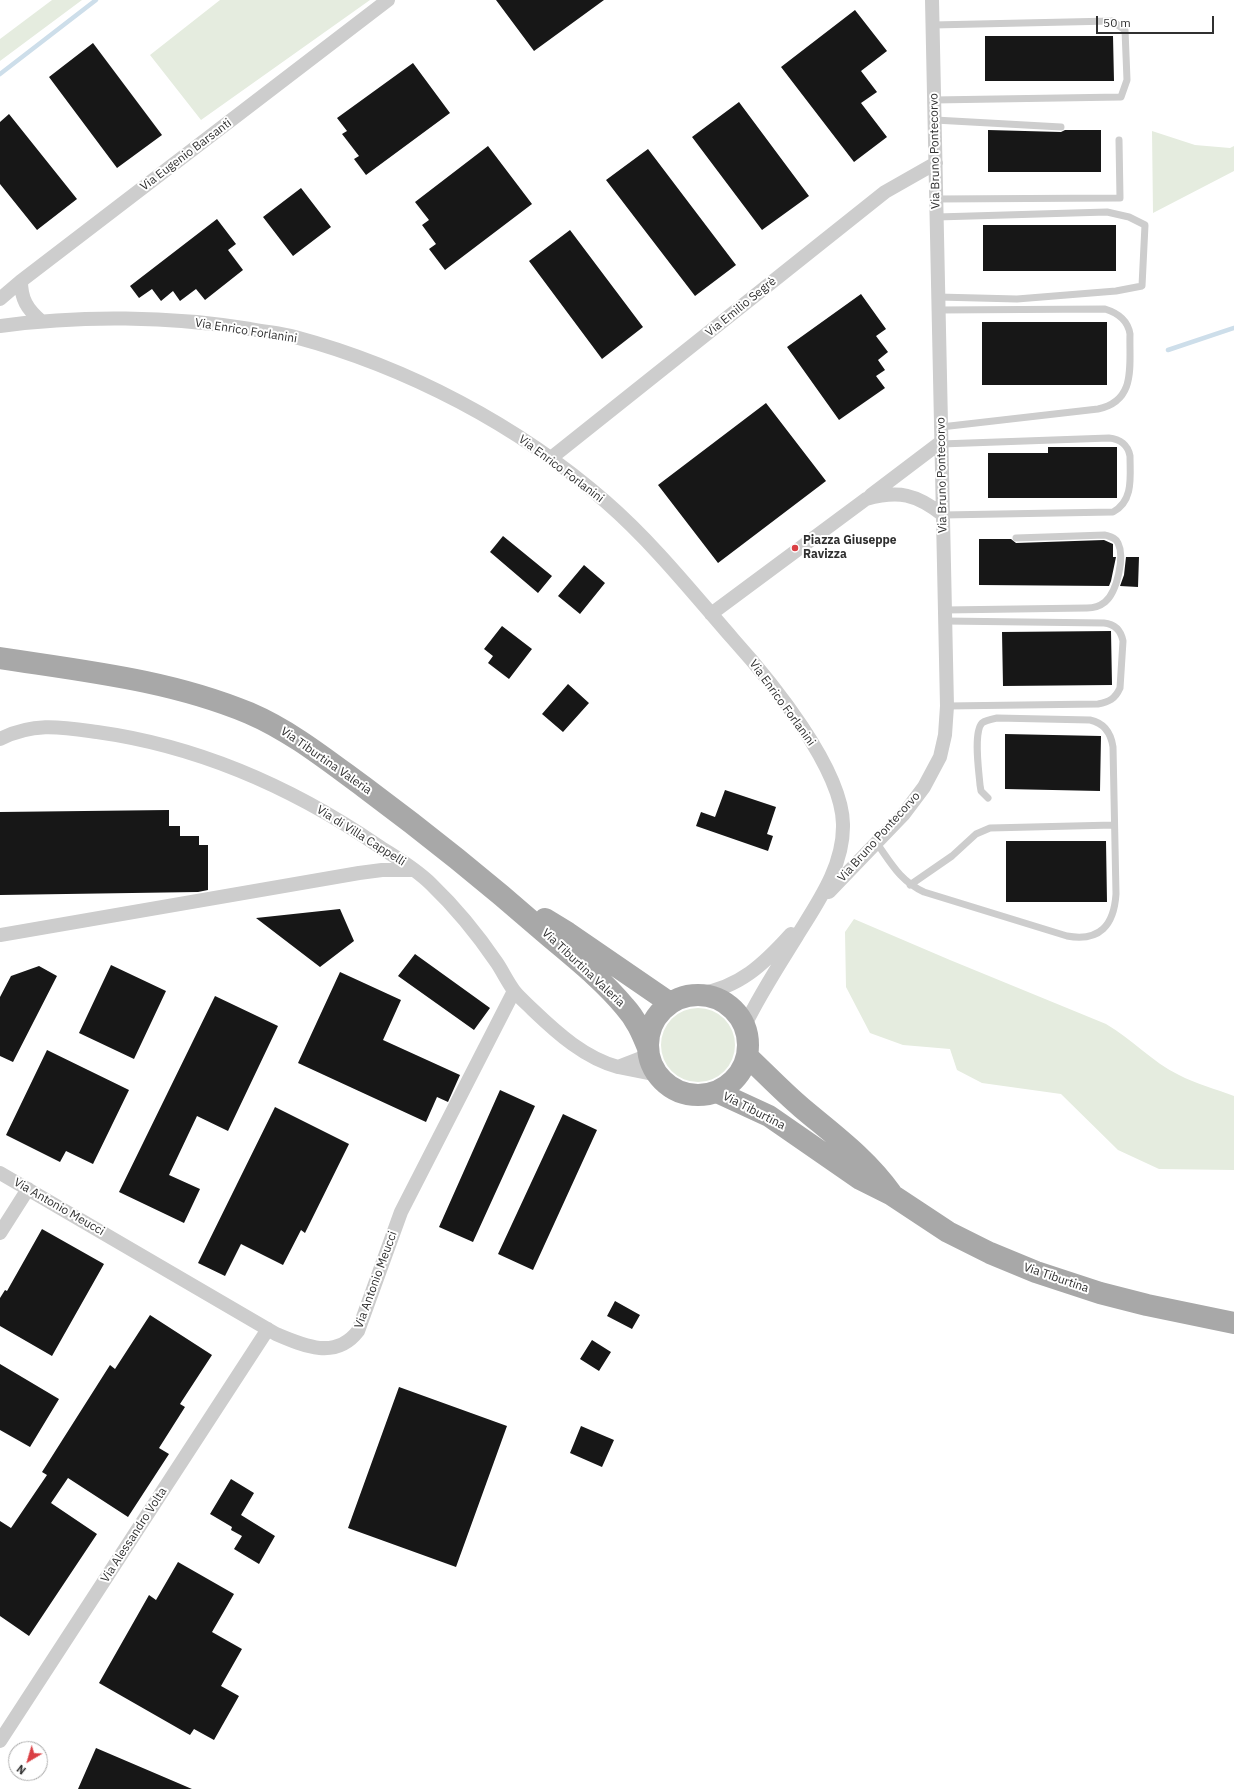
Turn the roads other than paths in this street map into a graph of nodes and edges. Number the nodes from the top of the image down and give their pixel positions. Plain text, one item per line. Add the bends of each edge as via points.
1 (388, 0) edge
2 (932, 0) edge
3 (933, 25) junction
4 (934, 100) junction
5 (935, 120) junction
6 (1061, 127) dead end
7 (1119, 140) dead end
8 (936, 163) junction
9 (936, 199) junction
10 (937, 217) junction
11 (21, 281) junction
12 (0, 299) edge
13 (938, 303) junction
14 (41, 320) junction
15 (0, 326) edge
16 (941, 427) junction
17 (941, 443) junction
18 (551, 458) junction
19 (866, 499) junction
20 (943, 515) junction
21 (1016, 538) dead end
22 (711, 614) junction
23 (945, 616) junction
24 (0, 658) edge
25 (947, 706) junction
26 (0, 739) edge
27 (988, 798) dead end
28 (1114, 825) junction
29 (876, 842) junction
30 (414, 870) junction
31 (910, 885) junction
32 (505, 898) junction
33 (817, 904) junction
34 (0, 935) edge
35 (514, 992) junction
36 (698, 994) junction
37 (670, 1003) junction
38 (745, 1025) junction
39 (648, 1052) junction
40 (748, 1057) junction
41 (618, 1067) junction
42 (658, 1075) junction
43 (717, 1092) junction
44 (0, 1173) edge
45 (28, 1189) junction
46 (892, 1195) junction
47 (0, 1233) edge
48 (1234, 1323) edge
49 (268, 1329) junction
50 (0, 1741) edge

1 - 11 street, Via Eugenio Barsanti
2 - 3 street, Via Bruno Pontecorvo
3 - 4 street, Via Bruno Pontecorvo
3 - 4 lane via 1112,21 1125,30 1127,80 1121,97
4 - 5 street, Via Bruno Pontecorvo
5 - 6 lane
5 - 8 street, Via Bruno Pontecorvo
7 - 9 lane via 1120,198
8 - 9 street, Via Bruno Pontecorvo
8 - 18 street, Via Emilio Segrè via 885,192
9 - 10 street, Via Bruno Pontecorvo
10 - 13 street, Via Bruno Pontecorvo
10 - 13 lane via 1107,212 1129,217 1145,225 1142,286 1116,291
11 - 12 street, Via Eugenio Barsanti
11 - 14 street via 25,304
13 - 16 street, Via Bruno Pontecorvo
13 - 16 lane via 1105,309 1123,319 1129,327 1130,334 1128,385 1123,395 1111,405 1098,409
14 - 15 street, Via Enrico Forlanini
14 - 18 street, Via Enrico Forlanini via 159,319 293,336 358,357 420,383 505,428
16 - 17 street, Via Bruno Pontecorvo
17 - 19 street
17 - 20 street, Via Bruno Pontecorvo
17 - 20 lane via 1115,438 1124,443 1130,456 1129,493 1122,505 1113,512
18 - 22 street, Via Enrico Forlanini via 625,519
19 - 20 street via 886,493 912,497
19 - 22 street
20 - 23 street, Via Bruno Pontecorvo
21 - 23 lane via 1105,535 1111,537 1119,544 1120,549 1120,572 1114,592 1100,606 1087,608
22 - 33 street, Via Enrico Forlanini via 752,660 783,701 825,765 840,798 843,825 840,852
23 - 25 street, Via Bruno Pontecorvo
23 - 25 lane via 1104,623 1118,629 1123,641 1120,688 1110,701 1098,704
24 - 32 main road, Via Tiburtina Valeria via 156,684 235,707 266,721 297,738 329,761
25 - 29 street, Via Bruno Pontecorvo via 945,735 936,767 910,806
26 - 30 street, Via di Villa Cappelli via 25,729 52,726 148,741 190,752 259,780 318,809
27 - 28 lane via 981,791 977,738 979,728 986,720 1090,720 1102,725 1110,734 1112,741
28 - 31 lane via 990,828 976,834 952,856
28 - 31 lane via 1116,902 1108,924 1094,936 1067,936 924,892
29 - 31 lane via 900,876
29 - 33 street, Via Bruno Pontecorvo
30 - 34 street, Via di Villa Cappelli via 359,873
30 - 35 street via 431,884 470,928 497,963
32 - 37 main road, Via Tiburtina Valeria via 568,933
32 - 39 main road, Via Tiburtina Valeria via 615,995 631,1014
33 - 36 street, Via Bruno Pontecorvo via 779,947 744,978 732,985
33 - 38 street, Via Bruno Pontecorvo via 758,998
35 - 41 street via 570,1042 594,1058
35 - 49 street, Via Antonio Meucci via 401,1212 358,1330 351,1340 341,1346 310,1347
36 - 37 main road, Via Tiburtina via 683,996
36 - 38 main road, Via Tiburtina via 726,1002 737,1012
37 - 39 main road, Via Tiburtina via 660,1011 653,1022 648,1035
38 - 40 main road, Via Tiburtina via 749,1041
39 - 41 street
39 - 42 main road, Via Tiburtina
40 - 43 main road, Via Tiburtina via 742,1072
40 - 46 main road, Via Tiburtina via 794,1101 867,1163
41 - 42 street
42 - 43 main road, Via Tiburtina via 684,1094 700,1096
43 - 46 main road, Via Tiburtina via 769,1116 860,1179
44 - 45 street, Via Antonio Meucci
45 - 47 street
45 - 49 street, Via Antonio Meucci
46 - 48 main road, Via Tiburtina via 948,1232 1030,1269 1114,1297
49 - 50 street, Via Alessandro Volta

